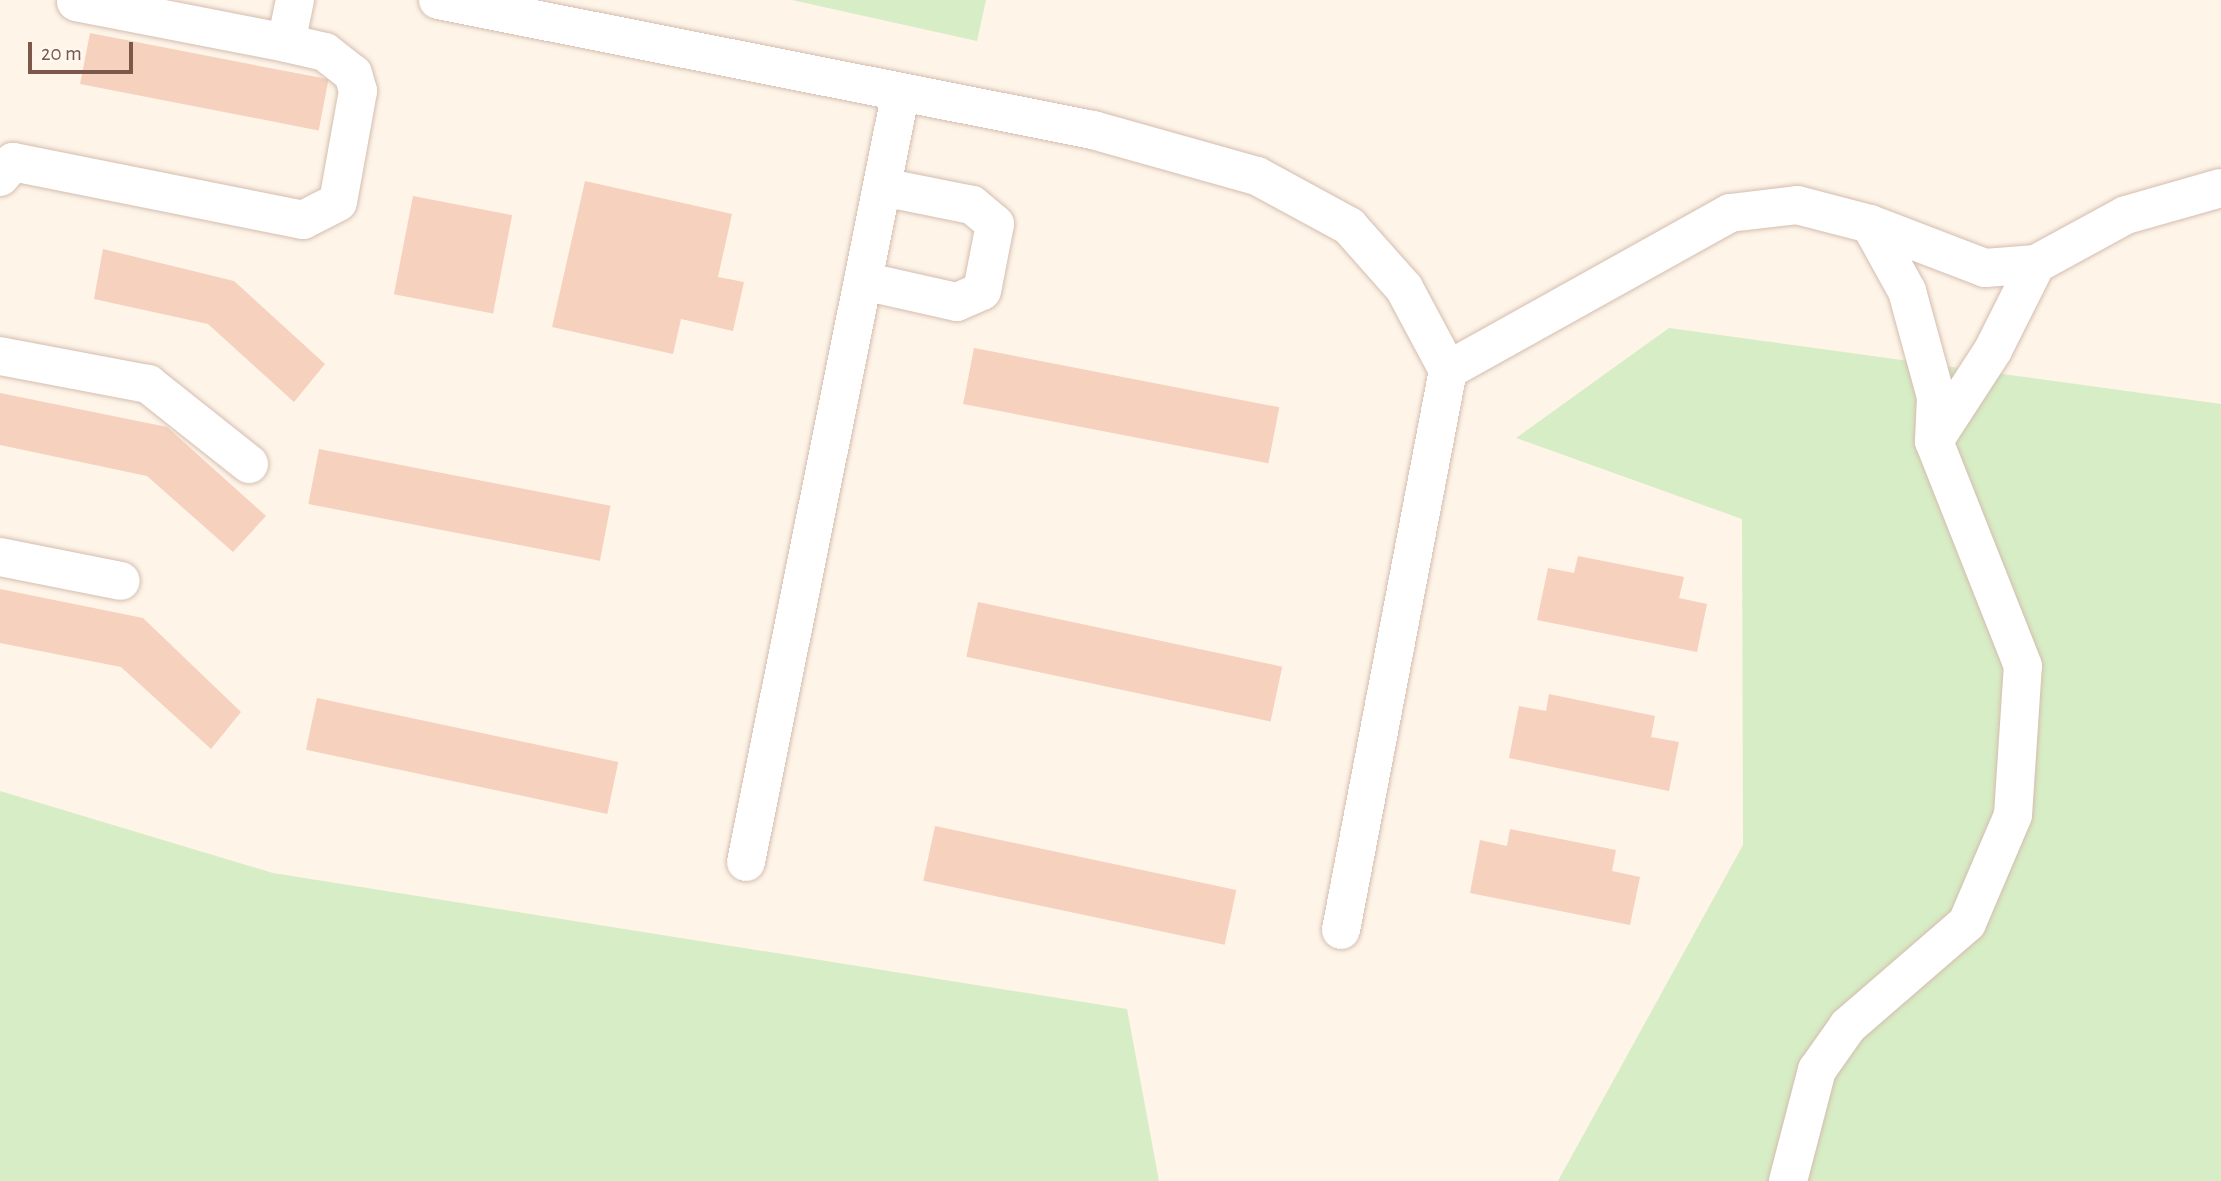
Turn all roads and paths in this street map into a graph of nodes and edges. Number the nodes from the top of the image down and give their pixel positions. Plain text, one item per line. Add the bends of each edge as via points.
1 (295, 0) edge
2 (439, 0) edge
3 (76, 2) dead end
4 (286, 43) junction
5 (900, 96) junction
6 (0, 177) edge
7 (882, 187) junction
8 (2221, 188) edge
9 (1870, 224) junction
10 (2036, 264) junction
11 (863, 281) junction
12 (0, 356) edge
13 (1448, 370) junction
14 (1934, 441) junction
15 (249, 464) dead end
16 (0, 557) edge
17 (121, 581) dead end
18 (746, 862) dead end
19 (1341, 930) dead end
20 (1788, 1181) edge

1 - 4 lane
2 - 5 lane
3 - 4 lane
4 - 6 lane via 325,51 353,74 358,91 338,202 303,220 13,162
5 - 7 lane
5 - 13 lane via 1093,130 1257,176 1349,226 1404,288
7 - 11 lane
7 - 11 lane via 972,205 995,224 982,291 957,302
8 - 10 lane via 2126,215
9 - 10 lane via 1985,268
9 - 13 lane via 1797,205 1730,213
9 - 14 lane via 1907,291 1936,397
10 - 14 lane via 1993,350
11 - 18 lane
12 - 15 lane via 148,384
13 - 19 lane
14 - 20 lane via 2023,666 2013,815 1967,923 1849,1026 1817,1070
16 - 17 lane

